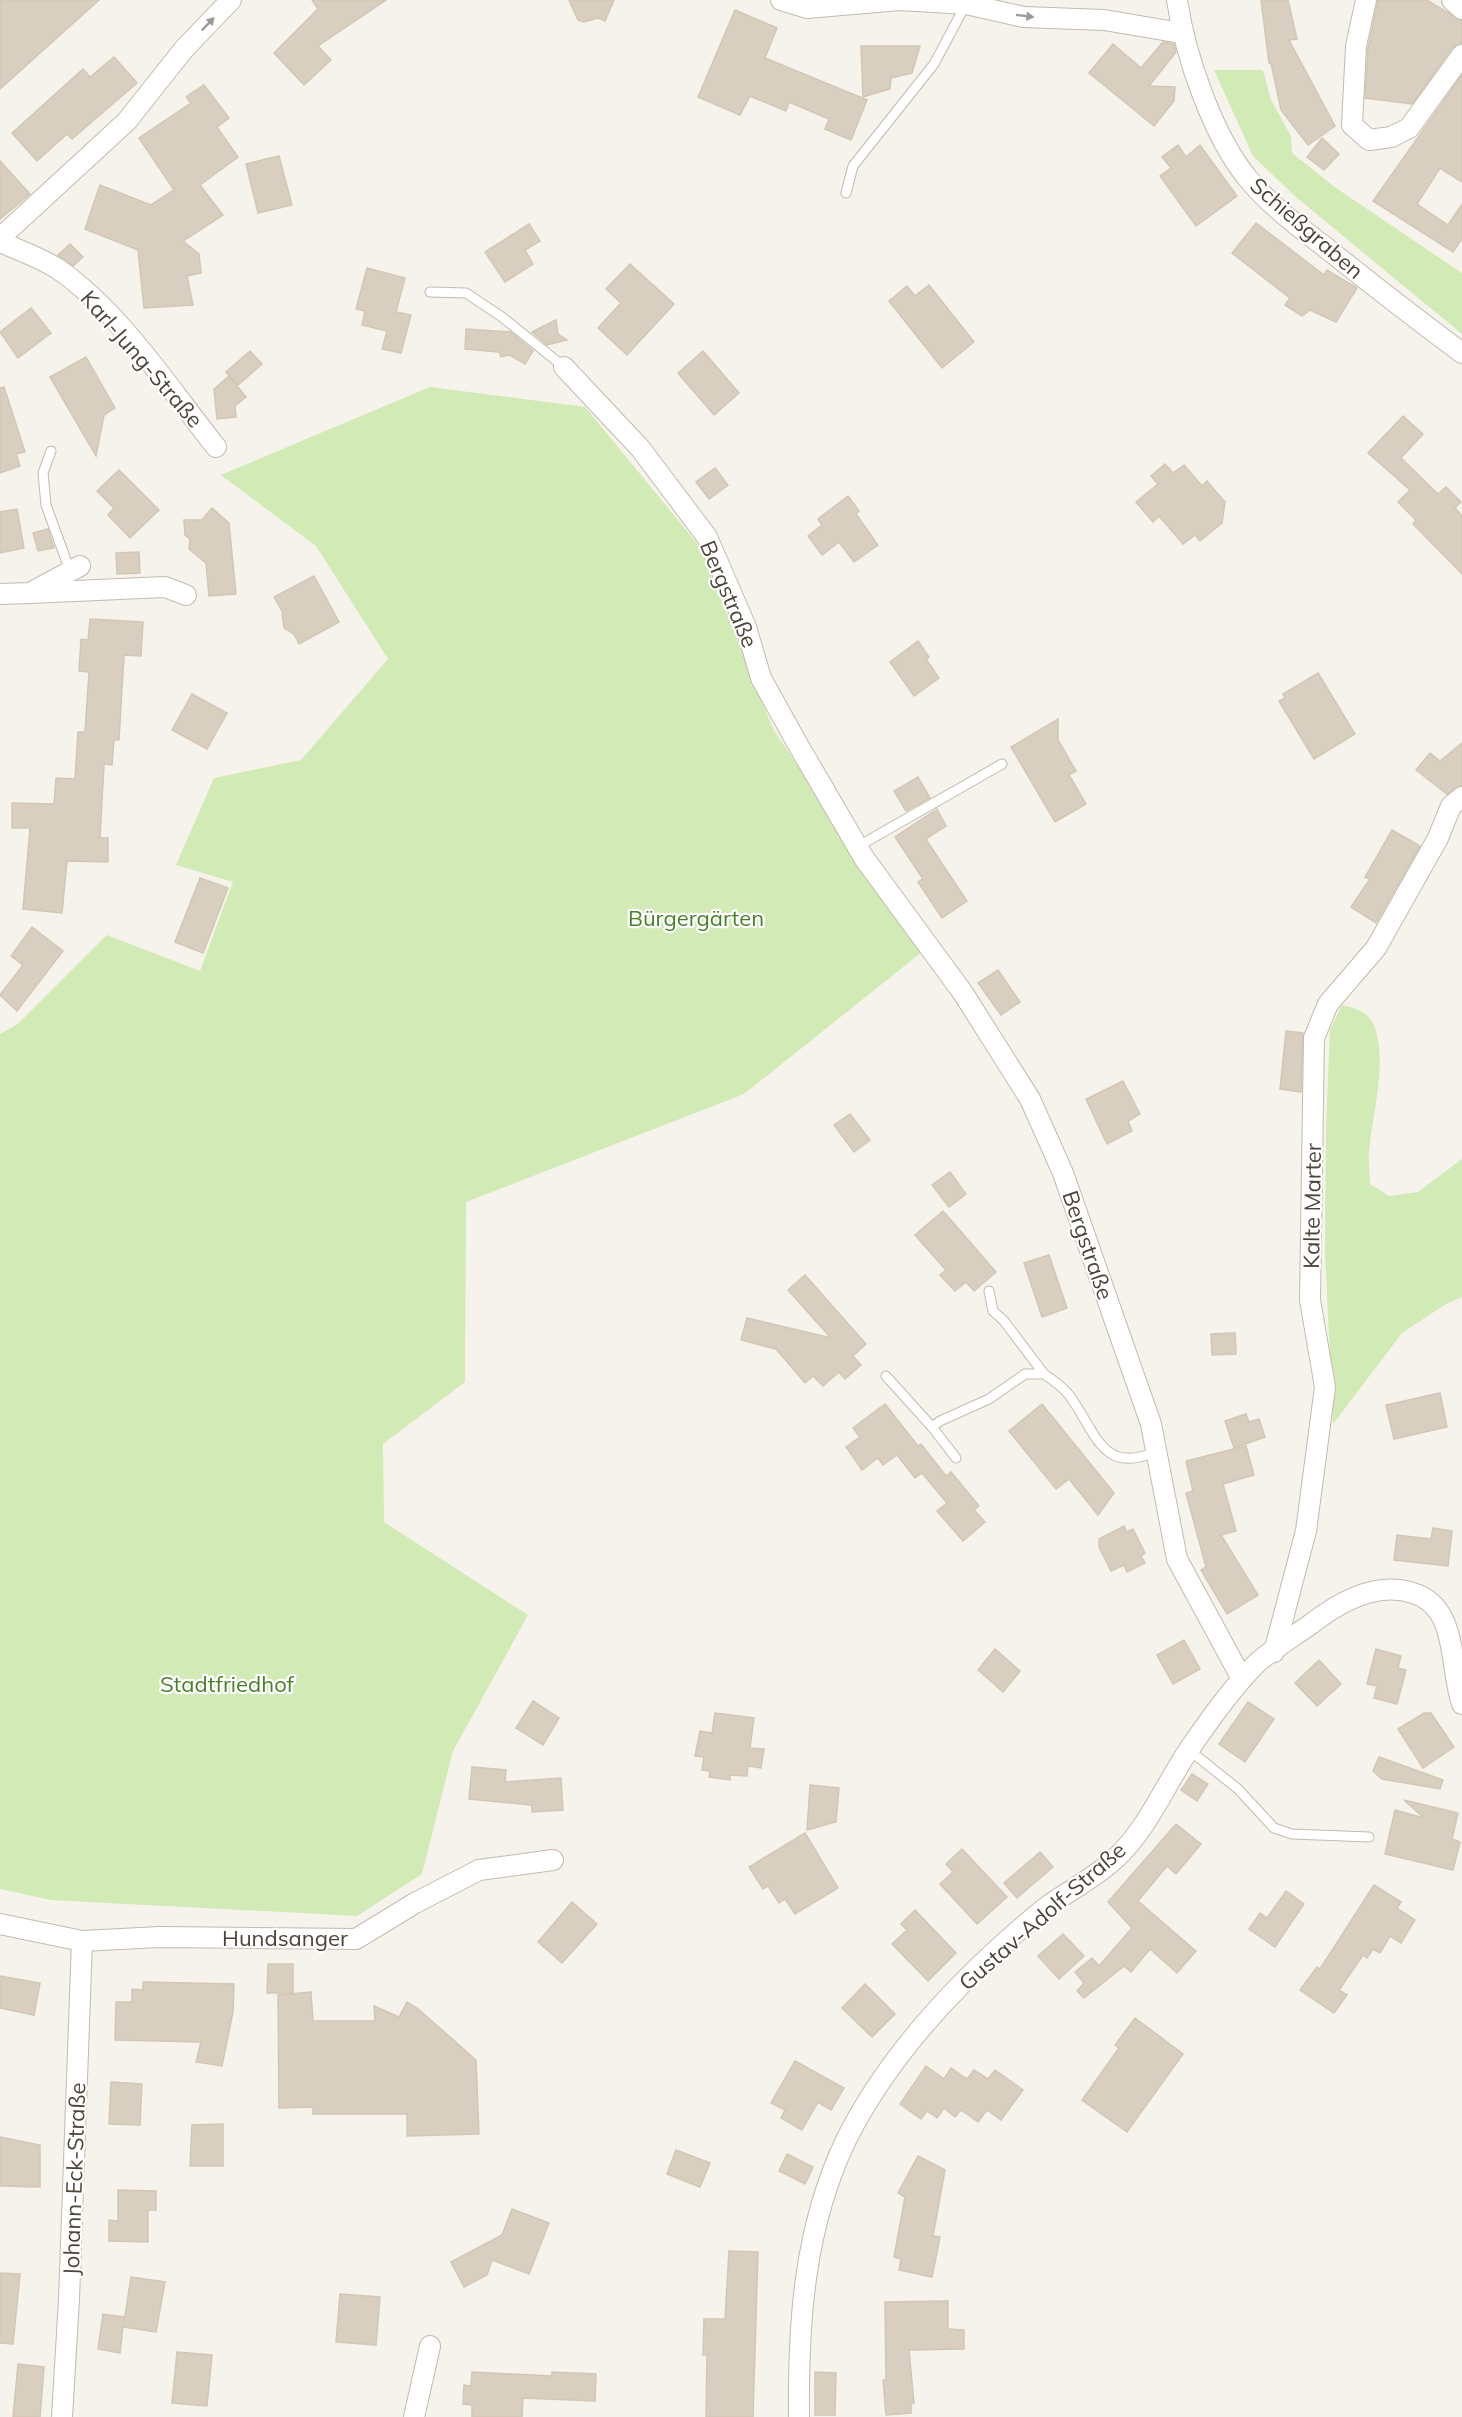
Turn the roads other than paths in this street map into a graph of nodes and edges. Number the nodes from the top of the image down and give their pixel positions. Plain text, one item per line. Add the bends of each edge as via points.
1 (231, 0) edge
2 (781, 0) edge
3 (1177, 0) edge
4 (1365, 0) edge
5 (1452, 0) edge
6 (966, 4) junction
7 (1462, 9) edge
8 (1181, 33) junction
9 (1462, 55) edge
10 (846, 193) dead end
11 (0, 240) edge
12 (430, 292) dead end
13 (1462, 353) edge
14 (564, 367) joint
15 (216, 447) dead end
16 (51, 451) dead end
17 (75, 569) joint
18 (30, 592) junction
19 (0, 594) edge
20 (186, 595) dead end
21 (1002, 764) dead end
22 (1462, 798) edge
23 (857, 847) junction
24 (989, 1291) dead end
25 (1044, 1374) junction
26 (886, 1376) dead end
27 (932, 1427) junction
28 (1155, 1452) junction
29 (956, 1458) dead end
30 (1266, 1657) junction
31 (1242, 1679) junction
32 (1462, 1704) edge
33 (1189, 1750) junction
34 (1369, 1837) dead end
35 (553, 1860) dead end
36 (0, 1924) edge
37 (82, 1941) junction
38 (429, 2346) dead end
39 (62, 2417) edge
40 (414, 2417) edge
41 (799, 2417) edge

11 -> 1 street, Karl-Jung-Straße via 127,121 184,49
2 - 6 street via 807,8 900,0
3 - 8 street, Schießgraben
4 - 9 street via 1356,46 1352,125 1369,140 1391,137 1409,128
5 - 7 street
6 -> 8 street via 1024,17 1104,20
6 - 10 lane via 934,64 853,166
8 - 13 street, Schießgraben via 1215,123 1230,155 1250,182 1320,243
11 - 15 street, Karl-Jung-Straße via 56,268 80,286 113,319
12 - 14 lane via 466,293
14 - 23 street, Bergstraße via 640,448 707,537 746,627 762,678
16 - 17 lane via 43,472 46,504
17 - 18 street
18 - 19 street
18 - 20 street via 165,587
21 - 23 lane
22 - 30 street, Kalte Marter via 1451,806 1438,838 1376,948 1328,1004 1314,1038 1310,1300 1325,1387 1306,1531
23 - 28 street, Bergstraße via 963,993 1030,1099 1066,1184 1151,1424
24 - 25 lane via 993,1311
25 - 27 lane via 1025,1374 989,1399
25 - 28 lane via 1069,1395 1090,1429 1113,1455 1137,1459
26 - 27 lane
27 - 29 lane
28 - 31 street, Bergstraße via 1177,1559
30 - 31 street, Gustav-Adolf-Straße
30 - 32 street, Gustav-Adolf-Straße via 1333,1607 1387,1590 1413,1593 1434,1604 1445,1621
31 - 33 street, Gustav-Adolf-Straße
33 - 34 lane via 1238,1789 1274,1828 1292,1834
33 - 41 street, Gustav-Adolf-Straße via 1144,1822 1116,1858 1046,1908 958,1989 894,2060 869,2100 828,2183 805,2272
35 - 37 street, Hundsanger via 479,1870 356,1939 160,1937
36 - 37 street, Hundsanger
37 - 39 street, Johann-Eck-Straße
38 - 40 street

